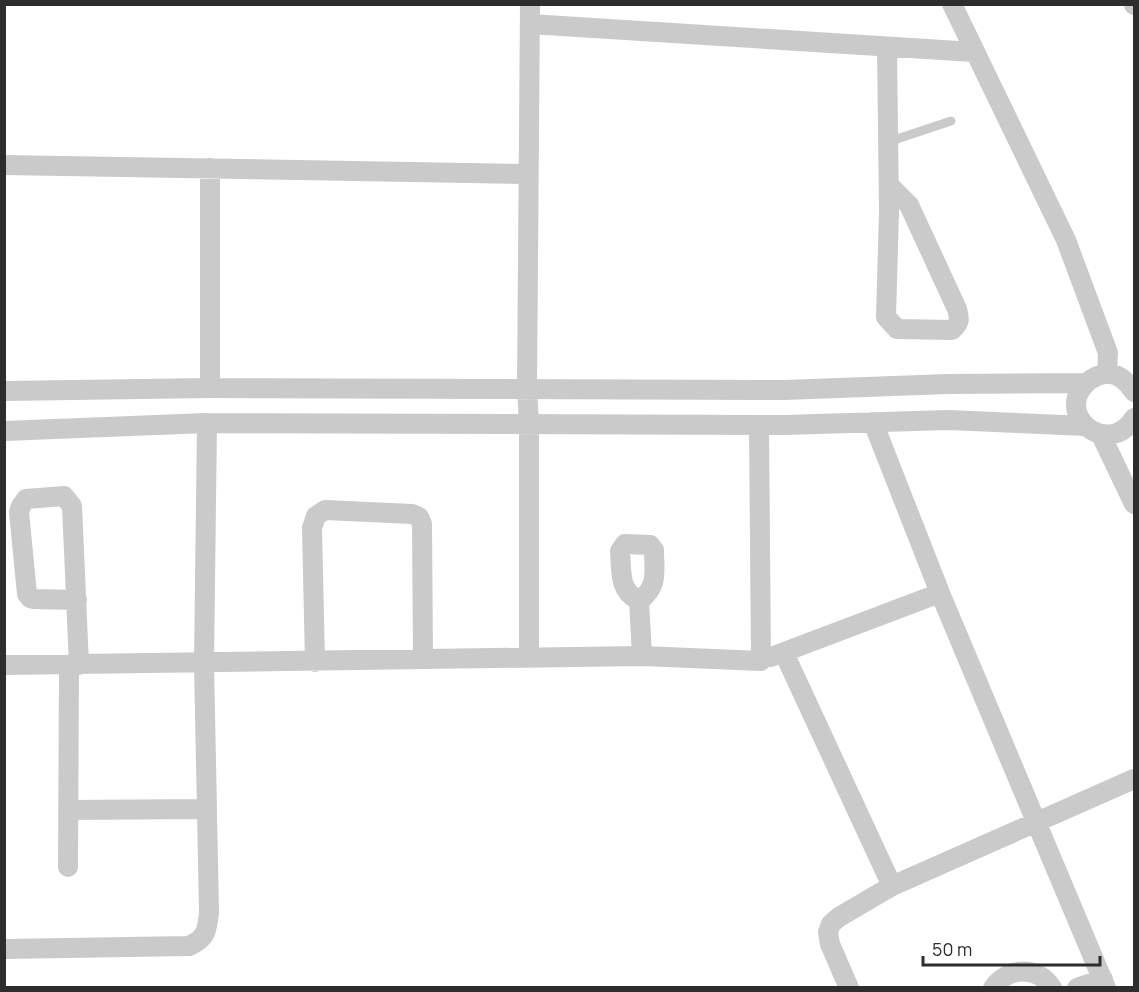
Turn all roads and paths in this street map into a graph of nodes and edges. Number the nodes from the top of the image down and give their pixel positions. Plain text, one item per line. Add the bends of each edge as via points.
1 (530, 4) edge
2 (952, 4) edge
3 (530, 24) junction
4 (887, 47) junction
5 (974, 52) junction
6 (951, 121) dead end
7 (888, 142) junction
8 (4, 165) edge
9 (210, 168) junction
10 (528, 174) junction
11 (889, 185) junction
12 (1107, 374) junction
13 (1085, 383) junction
14 (1132, 385) edge
15 (210, 388) junction
16 (526, 389) junction
17 (4, 391) edge
18 (873, 422) junction
19 (207, 423) junction
20 (529, 424) junction
21 (759, 425) junction
22 (1133, 427) edge
23 (1094, 430) junction
24 (4, 431) edge
25 (1134, 504) edge
26 (940, 593) junction
27 (77, 600) junction
28 (639, 601) dead end
29 (784, 653) junction
30 (642, 656) junction
31 (529, 657) junction
32 (423, 659) junction
33 (761, 661) junction
34 (315, 662) junction
35 (204, 664) junction
36 (4, 665) edge
37 (74, 665) junction
38 (1134, 779) edge
39 (207, 809) junction
40 (68, 810) junction
41 (1037, 822) junction
42 (68, 867) dead end
43 (892, 886) junction
44 (4, 949) edge
45 (1104, 983) edge
46 (849, 987) edge
47 (993, 987) edge
48 (1052, 987) edge
49 (1077, 987) edge

1 - 3 street
2 - 5 street
3 - 4 street
3 - 10 street
4 - 5 street
4 - 7 street
5 - 12 street via 1066,240 1108,353
6 - 7 lane
7 - 11 street
8 - 9 street
9 - 10 street
9 - 15 street
10 - 16 street
11 - 11 street via 886,317 897,329 952,330 960,318 957,309 909,205
12 - 13 street
12 - 14 street
13 - 16 street via 795,390
13 - 23 street via 1076,405 1079,417
15 - 16 street
15 - 17 street
16 - 20 street
18 - 21 street
18 - 23 street via 957,420
18 - 26 street
19 - 20 street
19 - 24 street
19 - 35 street
20 - 21 street
20 - 31 street
21 - 33 street
22 - 23 street via 1119,433
23 - 25 street
26 - 29 street
26 - 41 street
27 - 27 street via 72,506 64,496 26,499 20,512 27,594 34,599
27 - 37 street
28 - 30 street
29 - 33 street
29 - 43 street
30 - 31 street
30 - 33 street
31 - 32 street
32 - 34 street
32 - 34 street via 419,517 325,510 316,516 312,528
34 - 35 street
35 - 37 street
35 - 39 street
36 - 37 street
37 - 40 street
38 - 41 street
39 - 40 street
39 - 44 street via 209,912 207,932 200,941 189,946
40 - 42 street
41 - 43 street
41 - 45 street
43 - 46 street via 831,924 830,944
45 - 49 street
47 - 48 street via 1011,973 1024,971 1038,974

